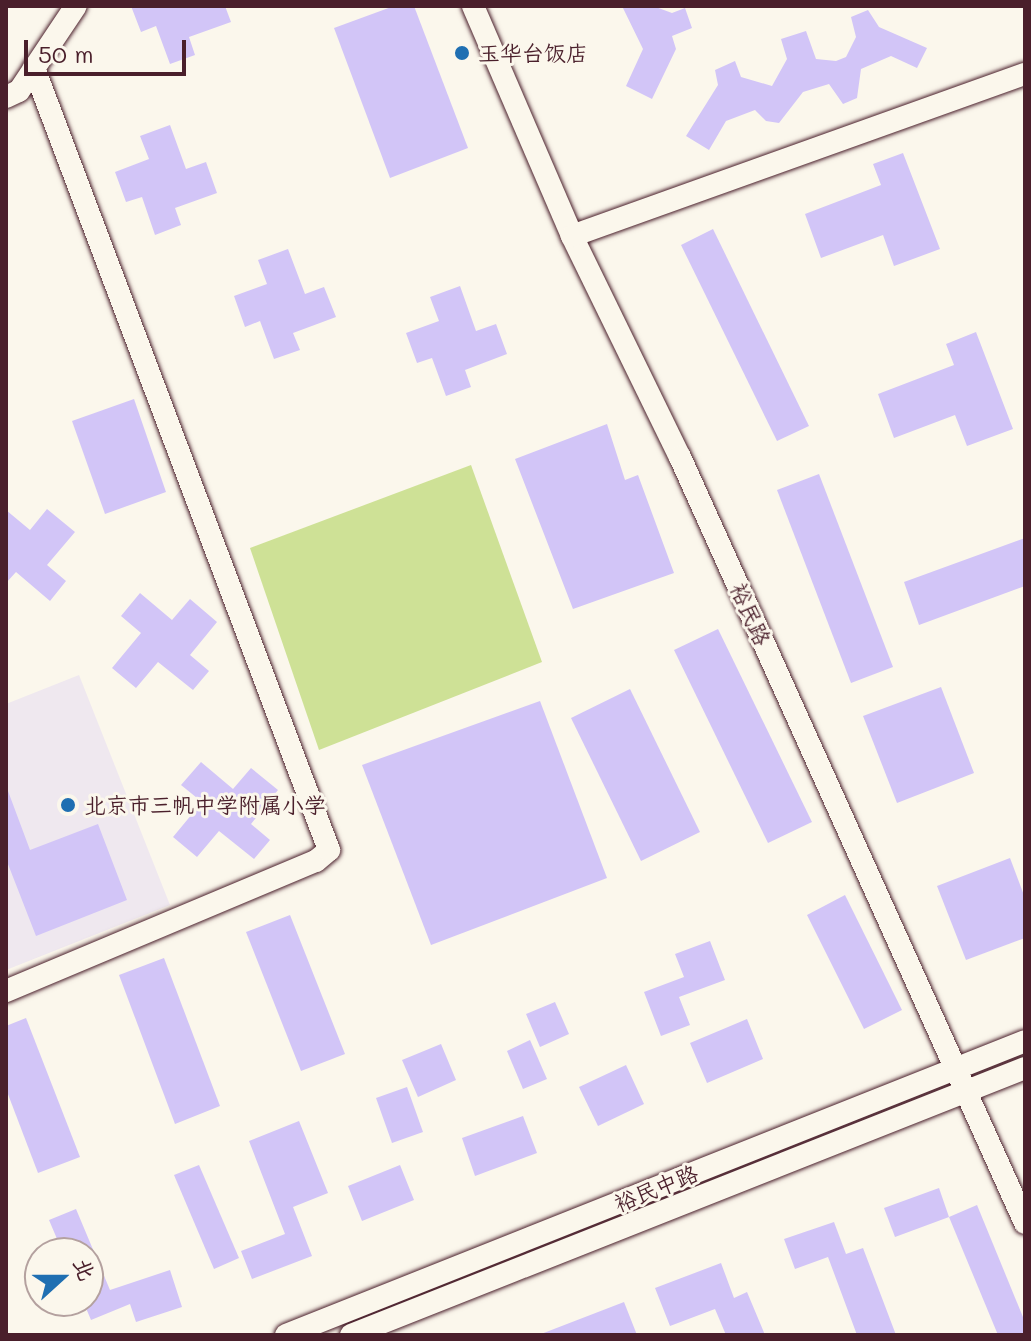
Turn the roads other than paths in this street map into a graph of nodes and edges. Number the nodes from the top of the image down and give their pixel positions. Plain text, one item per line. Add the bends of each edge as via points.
1 (76, 6) edge
2 (473, 6) edge
3 (34, 68) junction
4 (1025, 74) edge
5 (6, 97) edge
6 (572, 236) junction
7 (6, 991) edge
8 (1025, 1041) edge
9 (956, 1068) junction
10 (1025, 1068) edge
11 (966, 1091) junction
12 (1025, 1223) edge
13 (286, 1335) edge
14 (351, 1335) edge

1 - 3 street
2 - 6 street, 裕民路
3 - 5 street via 19,91
3 - 7 street via 329,850 316,861
4 - 6 street
6 - 9 street, 裕民路 via 680,457
8 - 9 street, 裕民中路
9 - 11 street, 裕民路
9 - 13 street, 裕民中路
10 - 11 street, 裕民中路
11 - 12 street, 裕民路
11 - 14 street, 裕民中路

